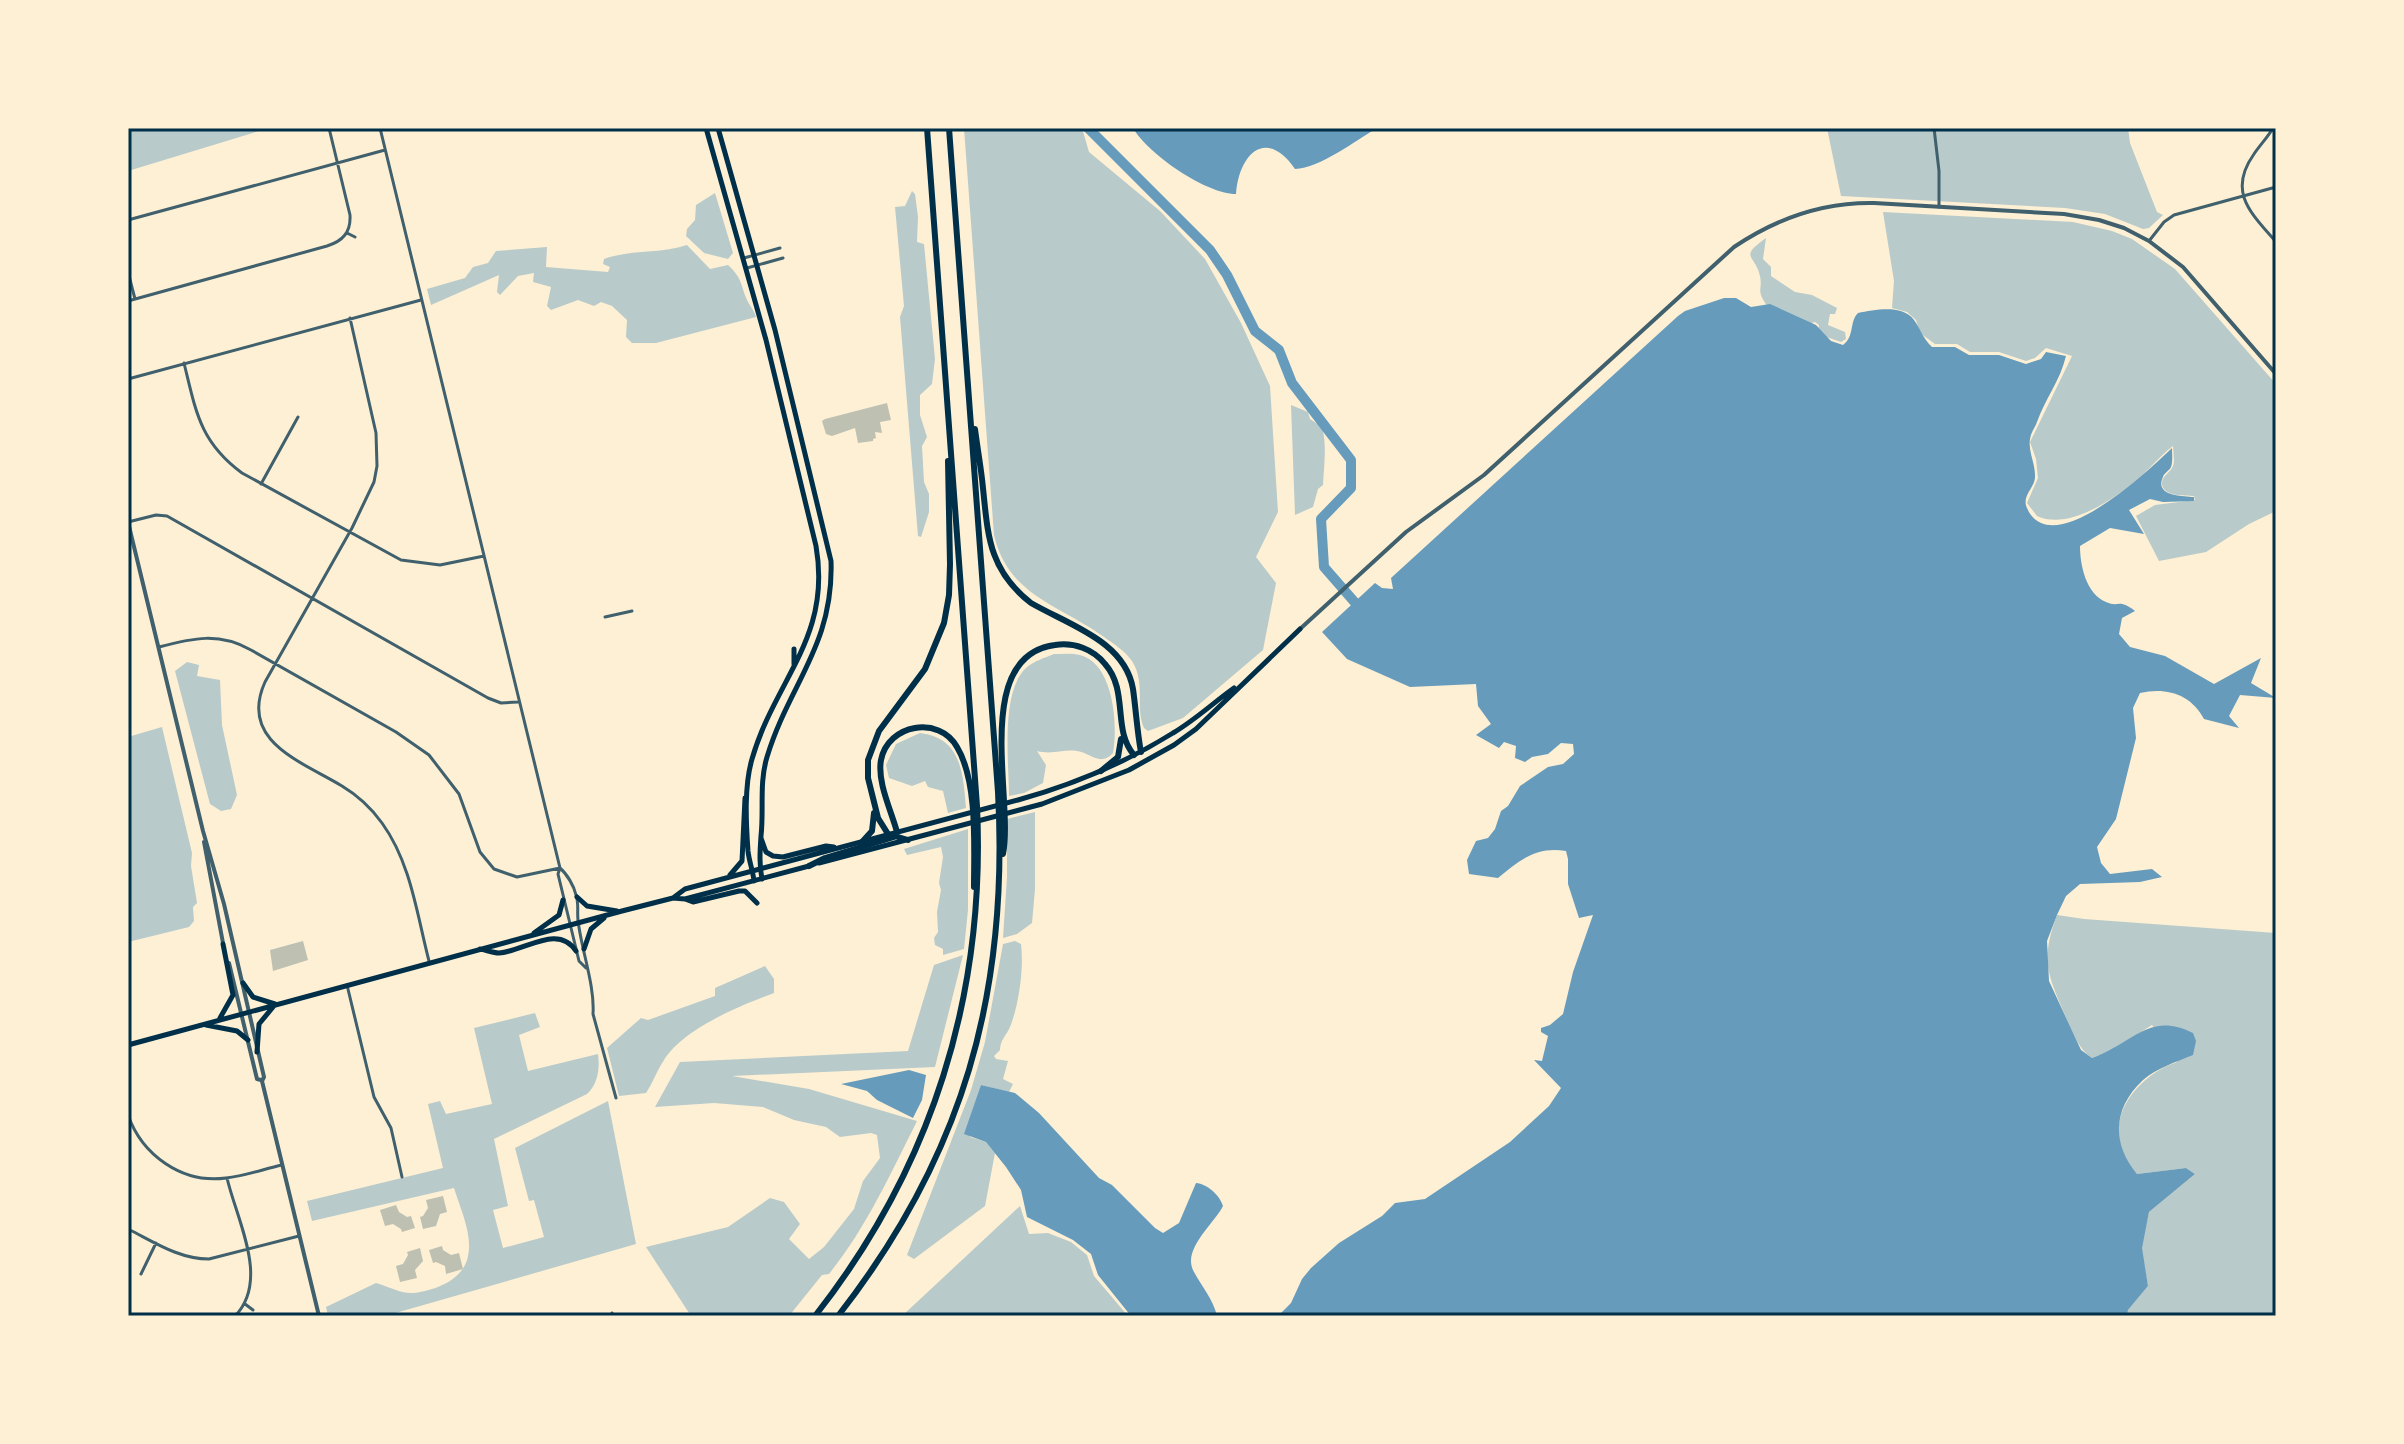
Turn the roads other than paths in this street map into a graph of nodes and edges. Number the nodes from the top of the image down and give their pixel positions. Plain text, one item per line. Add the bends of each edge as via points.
1 (329, 128) edge
2 (380, 128) edge
3 (706, 128) edge
4 (718, 128) edge
5 (927, 128) edge
6 (949, 128) edge
7 (1934, 128) edge
8 (2273, 128) edge
9 (385, 150) junction
10 (337, 163) junction
11 (2276, 187) edge
12 (2243, 195) junction
13 (1939, 207) junction
14 (128, 220) edge
15 (347, 233) junction
16 (355, 237) dead end
17 (2149, 241) junction
18 (2276, 242) edge
19 (780, 248) dead end
20 (755, 255) junction
21 (744, 258) junction
22 (783, 258) dead end
23 (758, 265) junction
24 (747, 268) junction
25 (128, 272) edge
26 (135, 299) junction
27 (421, 300) junction
28 (128, 301) edge
29 (350, 318) junction
30 (184, 363) junction
31 (2276, 374) edge
32 (967, 377) junction
33 (128, 379) edge
34 (298, 417) dead end
35 (948, 418) junction
36 (261, 484) junction
37 (128, 522) edge
38 (349, 533) junction
39 (484, 556) junction
40 (312, 598) junction
41 (632, 611) dead end
42 (605, 617) dead end
43 (1300, 629) joint
44 (158, 647) junction
45 (794, 649) dead end
46 (275, 664) junction
47 (794, 668) junction
48 (1241, 683) junction
49 (1118, 692) junction
50 (519, 702) junction
51 (879, 731) junction
52 (1138, 754) junction
53 (1142, 763) junction
54 (1101, 771) junction
55 (747, 789) junction
56 (203, 831) junction
57 (893, 834) junction
58 (761, 838) junction
59 (908, 840) junction
60 (862, 842) junction
61 (839, 848) junction
62 (809, 866) junction
63 (560, 868) junction
64 (756, 869) junction
65 (1000, 870) junction
66 (725, 878) junction
67 (762, 879) junction
68 (754, 881) junction
69 (577, 897) junction
70 (673, 898) junction
71 (685, 899) junction
72 (563, 900) junction
73 (757, 903) dead end
74 (977, 907) junction
75 (622, 911) junction
76 (606, 916) junction
77 (575, 924) junction
78 (528, 937) junction
79 (223, 944) junction
80 (479, 949) junction
81 (584, 949) junction
82 (576, 951) junction
83 (429, 962) junction
84 (586, 968) junction
85 (243, 983) junction
86 (347, 985) junction
87 (276, 1005) junction
88 (249, 1012) junction
89 (241, 1014) junction
90 (219, 1020) junction
91 (205, 1025) junction
92 (248, 1040) junction
93 (128, 1045) edge
94 (257, 1052) junction
95 (262, 1081) junction
96 (616, 1098) dead end
97 (128, 1115) edge
98 (283, 1165) junction
99 (402, 1177) dead end
100 (227, 1178) junction
101 (128, 1229) edge
102 (299, 1236) junction
103 (156, 1243) junction
104 (246, 1250) junction
105 (141, 1274) dead end
106 (245, 1304) junction
107 (253, 1310) dead end
108 (235, 1316) edge
109 (319, 1316) edge
110 (815, 1316) edge
111 (838, 1316) edge

1 - 10 street
2 - 9 street
3 - 21 main road
4 - 20 main road
5 - 35 highway
6 - 32 highway
7 - 13 street
8 - 12 street via 2248,164
9 - 10 street
9 - 27 street
10 - 14 street
10 - 15 street via 350,215
11 - 12 street
12 - 17 street via 2174,215
12 - 18 street via 2247,209
13 - 17 street via 2087,217
13 - 43 street via 1832,205 1757,232 1484,475 1406,532
15 - 16 street
15 - 26 street via 334,244
17 - 31 street via 2192,276
19 - 20 street
20 - 21 street
20 - 23 main road
21 - 24 main road
22 - 23 street
23 - 24 street
23 - 58 main road via 823,523 831,576 822,635 767,758
24 - 47 main road via 819,559 815,617
25 - 26 street
26 - 28 street
27 - 29 street
27 - 39 street
29 - 30 street
29 - 38 street via 377,449 374,482
30 - 33 street
30 - 36 street via 199,423 210,444
32 - 52 highway via 993,556 1020,595 1105,644 1121,660 1133,689
32 - 65 highway
34 - 36 street
35 - 51 highway via 950,564 944,623 925,669
35 - 74 highway via 977,806
36 - 38 street
37 - 40 street via 167,516
37 - 44 street
38 - 39 street via 414,564
38 - 40 street
39 - 50 street
40 - 46 street
40 - 50 street via 495,702
41 - 42 street
43 - 48 main road
44 - 46 street via 212,637 239,643
44 - 56 street
45 - 47 main road
46 - 63 street via 429,755 459,794 480,852 494,869 524,877
46 - 83 street via 260,695 265,731 278,749 344,787 381,821 406,868
47 - 55 main road via 753,756
48 - 52 main road
48 - 53 main road via 1196,729
49 - 52 highway via 1124,739
49 - 54 highway via 1120,753
49 - 65 highway via 1105,664 1091,651 1072,645 1035,652 1015,671 1003,718 1005,846
50 - 63 street
51 - 57 highway via 867,771 878,818
51 - 60 highway via 867,748 864,765 875,825
52 - 53 main road
52 - 54 main road
53 - 59 main road via 1018,811
54 - 57 main road
55 - 64 main road via 748,853
55 - 66 main road via 742,861
56 - 79 street
56 - 85 street
57 - 59 highway
57 - 60 main road
57 - 62 highway
57 - 74 highway via 881,774 885,750 908,729 940,731 958,748 967,774
58 - 61 main road via 766,852 778,857
58 - 64 main road
59 - 62 main road
60 - 61 main road
61 - 64 main road
62 - 67 main road
63 - 69 street
63 - 72 street
64 - 66 main road
64 - 67 main road
64 - 68 main road
65 - 111 highway via 989,987 958,1106 901,1227
66 - 70 main road via 685,889
67 - 68 main road
68 - 71 main road
69 - 75 main road via 587,906
69 - 77 street
70 - 71 main road
70 - 75 main road
71 - 73 main road via 693,902 745,891
72 - 77 street
72 - 78 main road via 559,915
74 - 110 highway via 961,1018 931,1113 876,1227
75 - 76 main road
76 - 77 main road
76 - 81 main road via 591,929
77 - 78 main road
77 - 81 street
77 - 82 street
78 - 80 main road
79 - 89 street
79 - 90 main road via 233,995
80 - 82 main road via 498,953 560,938
80 - 83 main road
81 - 84 street
82 - 84 street
83 - 86 main road
84 - 96 street
85 - 87 main road via 253,997
85 - 88 street
86 - 87 main road
86 - 99 street via 374,1097 391,1128
87 - 88 main road
87 - 94 main road via 259,1024
88 - 89 main road
88 - 94 street
89 - 90 main road
89 - 92 street
90 - 91 main road
91 - 92 main road via 235,1030
91 - 93 main road
92 - 95 street via 257,1079
94 - 95 street
95 - 98 street
97 - 100 street via 141,1141 167,1165 195,1177
98 - 100 street
98 - 102 street
100 - 104 street
101 - 103 street
102 - 104 street
102 - 109 street
103 - 104 street via 198,1259
103 - 105 street
104 - 106 street via 252,1281
106 - 107 street
106 - 108 street

